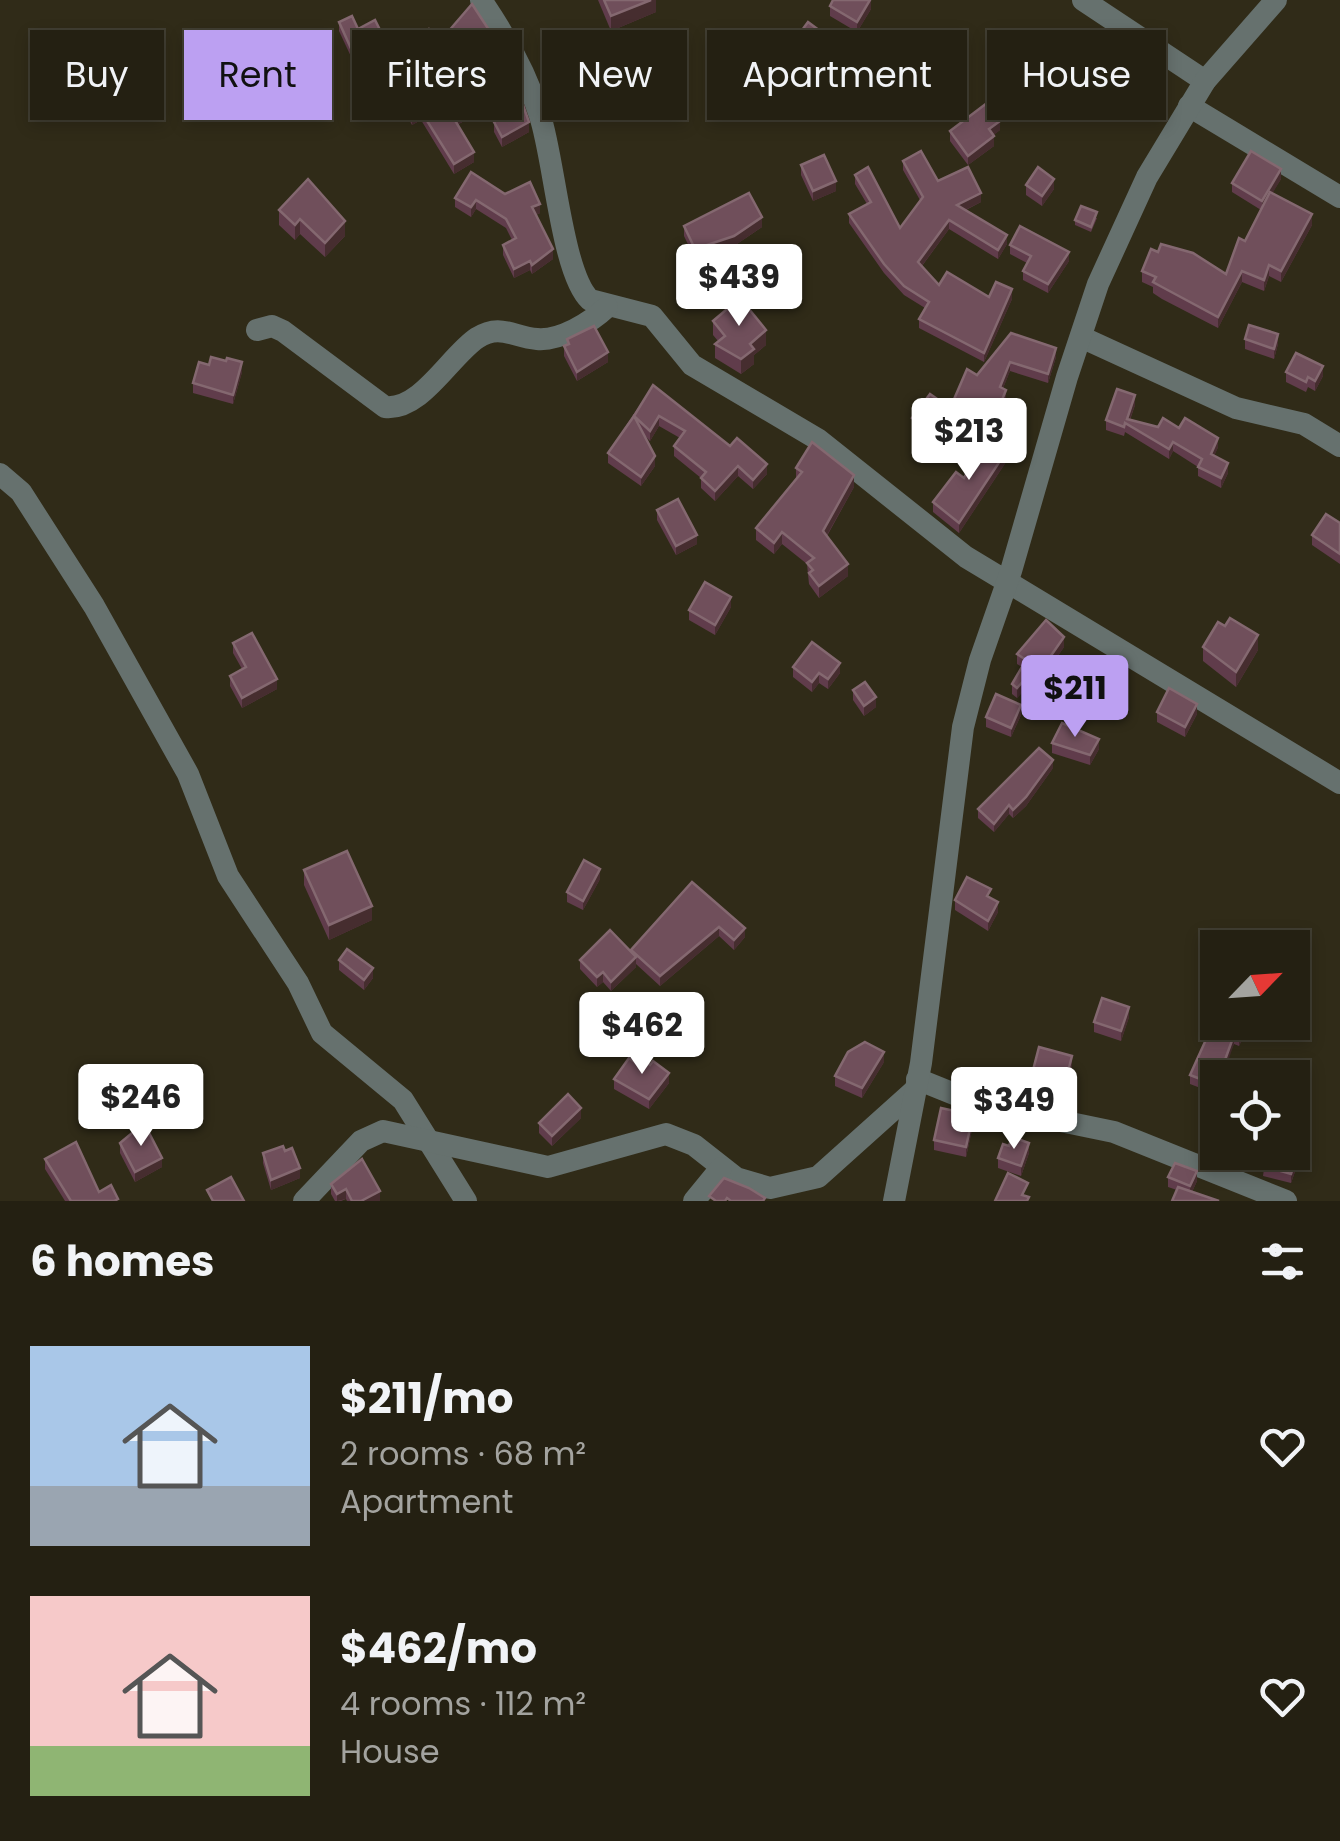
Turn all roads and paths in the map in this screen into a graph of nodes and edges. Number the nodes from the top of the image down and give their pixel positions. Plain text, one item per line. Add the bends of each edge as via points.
1 (481, 0) edge
2 (1084, 0) edge
3 (1276, 0) edge
4 (1205, 81) junction
5 (1189, 106) junction
6 (1340, 197) edge
7 (606, 307) junction
8 (257, 330) dead end
9 (1081, 337) junction
10 (1340, 446) edge
11 (4, 485) edge
12 (1006, 584) junction
13 (1340, 784) edge
14 (916, 1084) junction
15 (434, 1143) junction
16 (722, 1168) junction
17 (304, 1201) edge
18 (466, 1201) edge
19 (694, 1201) edge
20 (894, 1201) edge
21 (1286, 1201) edge

1 - 7 street via 540,116 583,293
2 - 4 street
3 - 4 street
4 - 5 street
5 - 6 street
5 - 9 street via 1147,177
7 - 8 street via 589,322 544,339 496,330 476,338 420,393 393,408 282,331
7 - 12 street via 656,319 692,365 818,440
9 - 10 street via 1236,408 1304,424
9 - 12 street
11 - 15 street via 112,637 188,774 228,876 322,1032 393,1090
12 - 13 street via 1086,626
12 - 14 street via 963,727
14 - 16 street via 807,1183 770,1188
14 - 20 street
14 - 21 street via 1114,1132
15 - 16 street via 532,1166 561,1166 666,1134 694,1145
15 - 17 street via 372,1133
15 - 18 street
16 - 19 street

